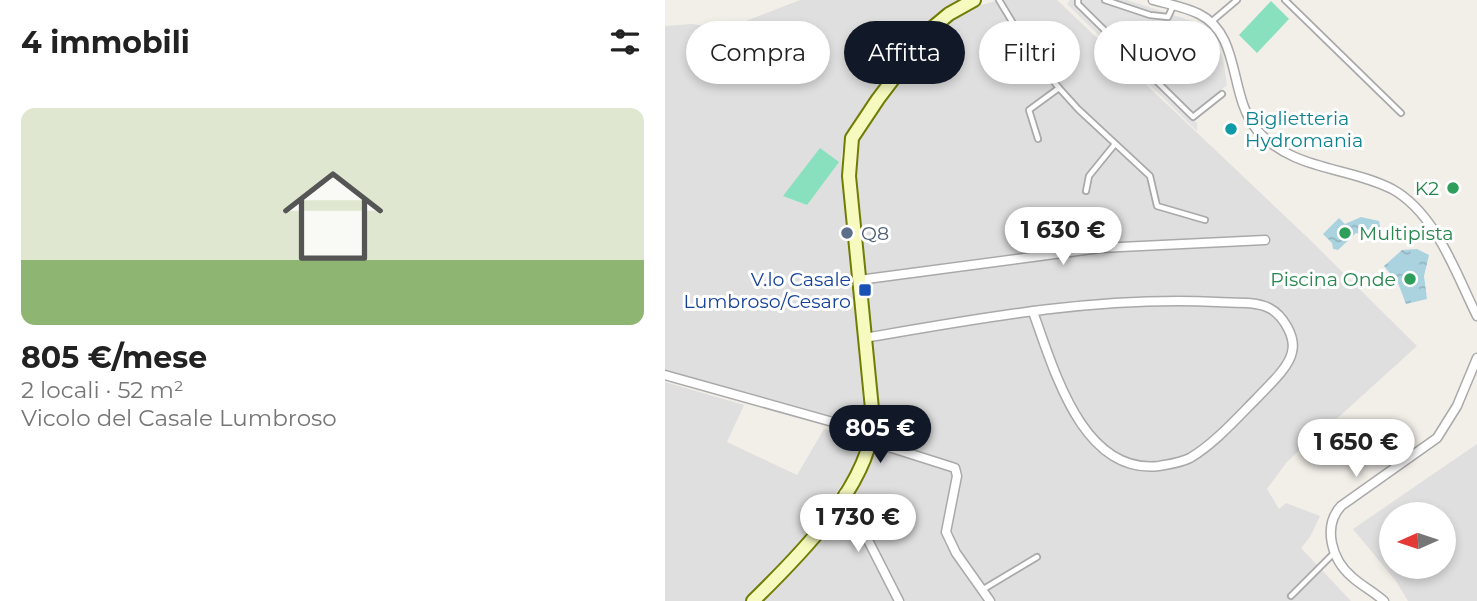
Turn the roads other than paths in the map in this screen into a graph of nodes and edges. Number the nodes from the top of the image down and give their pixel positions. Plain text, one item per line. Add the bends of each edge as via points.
1 (974, 0) edge
2 (999, 0) edge
3 (1078, 0) edge
4 (1105, 0) edge
5 (1153, 0) edge
6 (1237, 0) edge
7 (1285, 0) edge
8 (1174, 5) junction
9 (1210, 21) edge
10 (1212, 21) edge
11 (1220, 37) edge
12 (1059, 88) junction
13 (1222, 94) dead end
14 (1401, 113) dead end
15 (1038, 139) dead end
16 (1115, 144) junction
17 (1086, 191) dead end
18 (1205, 220) dead end
19 (1265, 240) dead end
20 (859, 280) junction
21 (1033, 312) junction
22 (1477, 316) edge
23 (865, 338) junction
24 (1477, 358) edge
25 (665, 375) edge
26 (871, 437) junction
27 (845, 493) junction
28 (1334, 552) junction
29 (1037, 557) dead end
30 (981, 590) junction
31 (1291, 596) dead end
32 (753, 601) edge
33 (899, 601) edge
34 (990, 601) edge
35 (1384, 601) edge

1 - 20 street via 946,16 923,38 852,138 849,170
2 - 12 lane
3 - 13 lane via 1193,117
4 - 8 lane via 1168,17
5 - 8 street
6 - 10 lane
7 - 14 lane
8 - 9 street
11 - 22 street via 1230,54 1241,103 1258,131 1301,161 1392,189 1413,205 1435,232
12 - 15 lane via 1029,110
12 - 16 lane
16 - 17 lane via 1089,176
16 - 18 lane via 1150,176 1161,210
19 - 20 street via 1100,248
20 - 23 street
21 - 21 street via 1157,299 1265,307 1285,325 1292,353 1257,397 1193,456 1174,464 1136,467 1114,457 1071,407
21 - 23 street
23 - 26 street
24 - 28 street via 1457,406 1437,438 1337,511 1331,528
25 - 26 street
26 - 27 street
26 - 30 street via 955,468 946,533
27 - 32 street via 805,550
27 - 33 street
28 - 31 lane
28 - 35 street via 1352,577
29 - 30 lane
30 - 34 street

